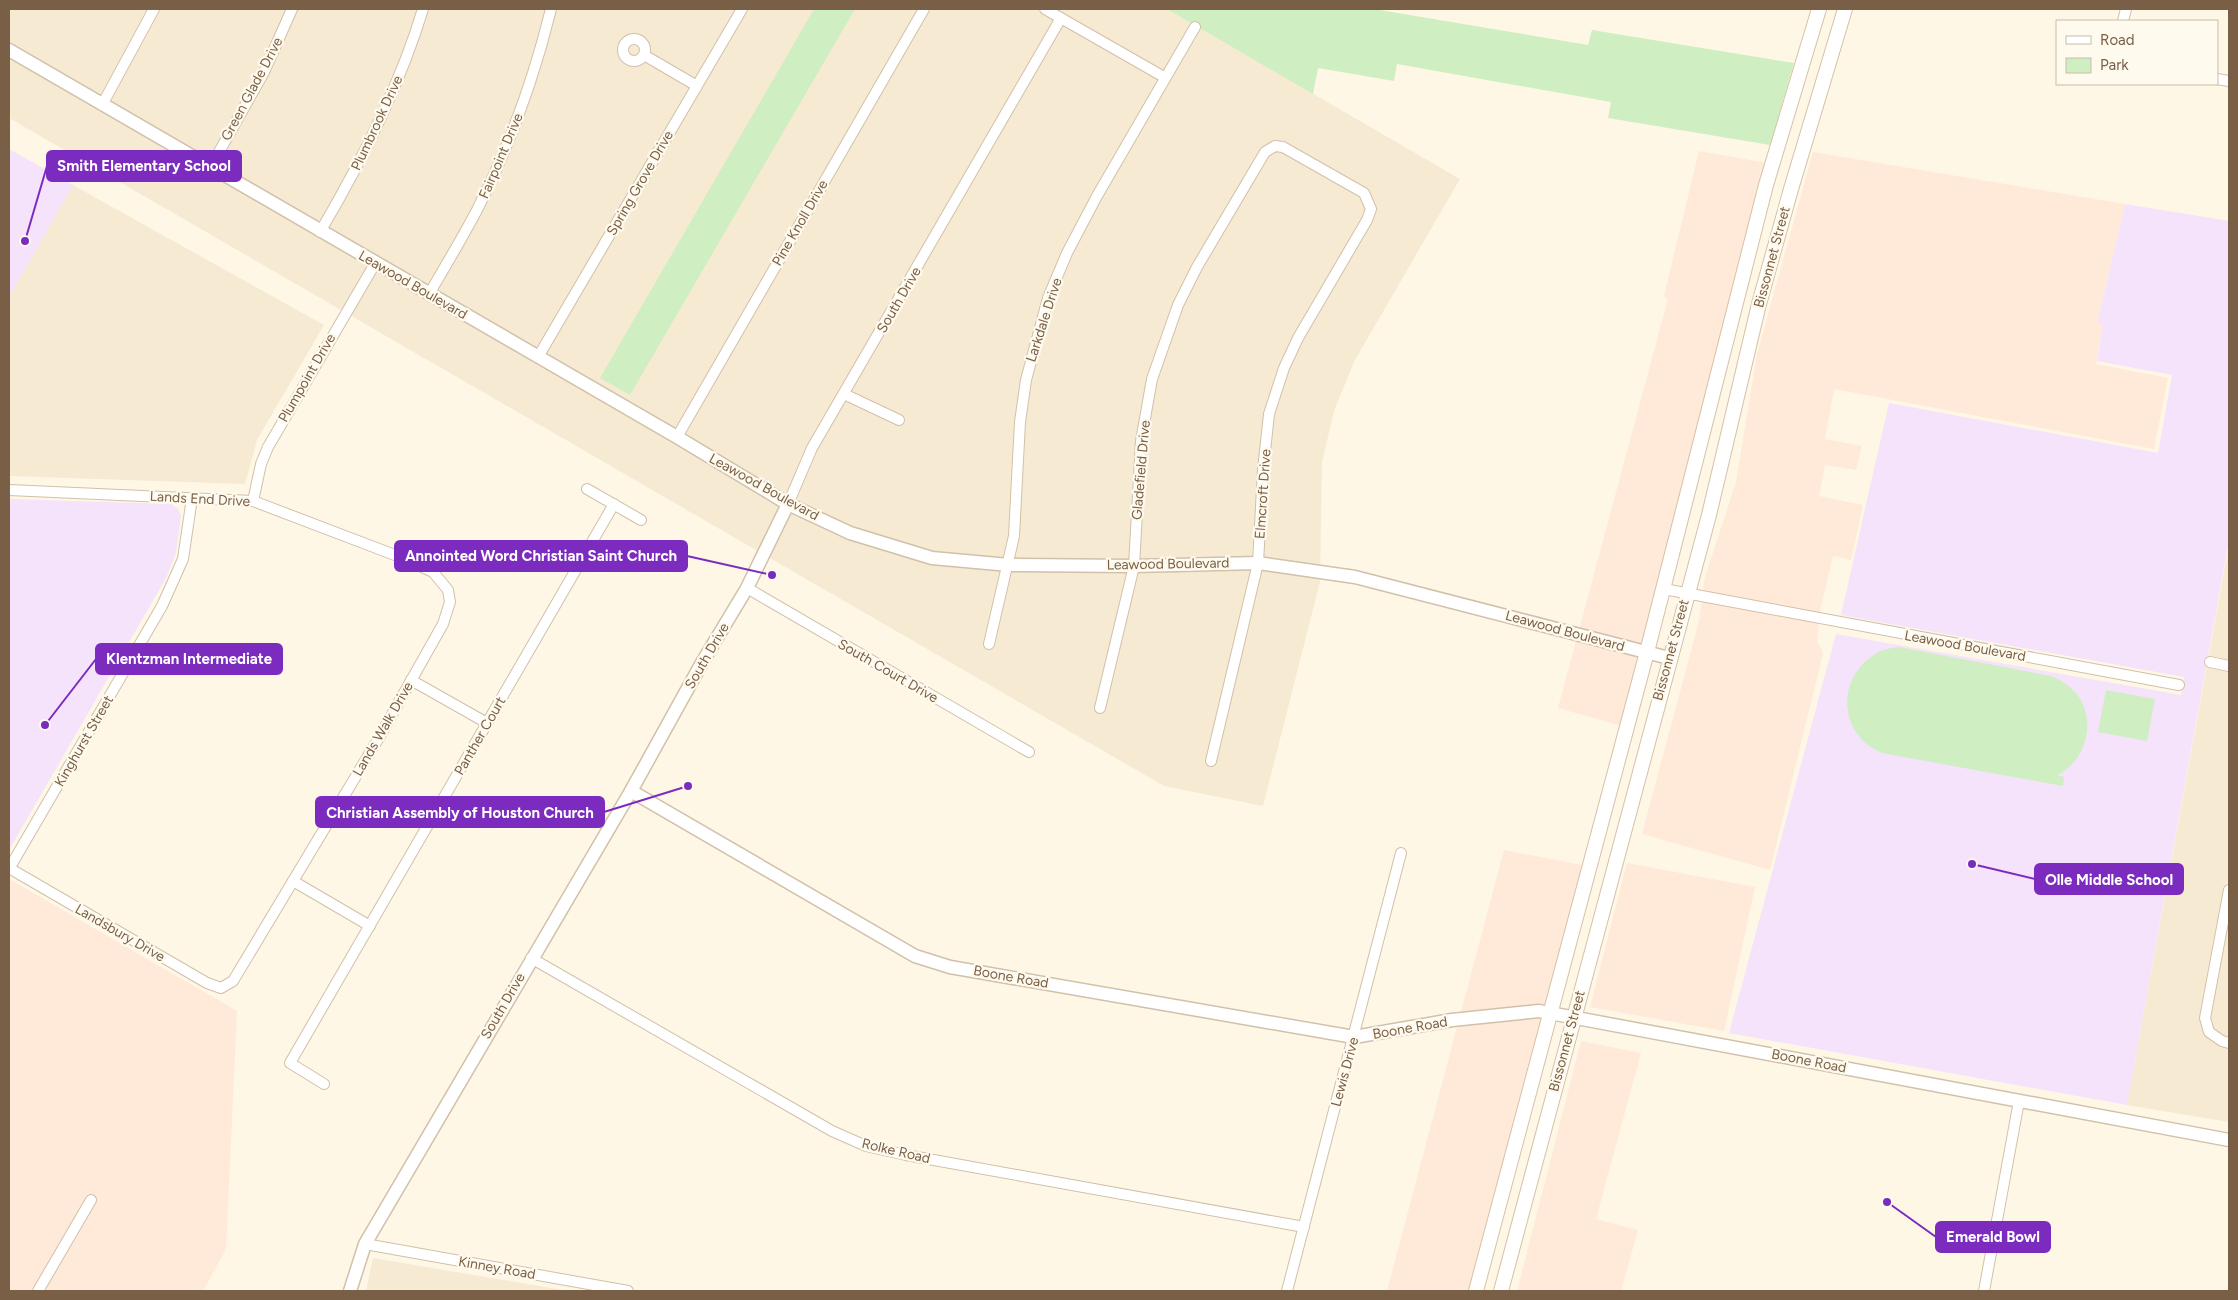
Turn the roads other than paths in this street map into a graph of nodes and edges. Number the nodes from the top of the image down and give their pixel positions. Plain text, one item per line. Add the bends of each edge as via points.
1 (154, 9) edge
2 (292, 9) edge
3 (423, 9) edge
4 (552, 9) edge
5 (742, 9) edge
6 (924, 9) edge
7 (1045, 9) edge
8 (1819, 9) edge
9 (1844, 9) edge
10 (1061, 18) junction
11 (1195, 27) dead end
12 (9, 50) edge
13 (644, 55) dead end
14 (1164, 78) junction
15 (697, 86) junction
16 (102, 105) junction
17 (210, 168) junction
18 (320, 232) junction
19 (1354, 242) joint
20 (376, 262) junction
21 (429, 294) junction
22 (538, 357) junction
23 (844, 394) junction
24 (899, 420) dead end
25 (1706, 423) junction
26 (1730, 427) junction
27 (677, 437) junction
28 (587, 489) dead end
29 (9, 490) edge
30 (192, 498) junction
31 (253, 501) junction
32 (614, 504) junction
33 (788, 504) junction
34 (641, 520) dead end
35 (1258, 563) junction
36 (1009, 565) junction
37 (1134, 566) junction
38 (747, 588) junction
39 (1664, 588) junction
40 (1686, 594) junction
41 (450, 602) joint
42 (989, 644) dead end
43 (1647, 652) junction
44 (1669, 658) junction
45 (2210, 662) dead end
46 (2229, 666) edge
47 (412, 680) junction
48 (2179, 685) dead end
49 (1100, 708) dead end
50 (487, 723) junction
51 (1029, 752) dead end
52 (1211, 761) dead end
53 (631, 791) junction
54 (1401, 853) dead end
55 (9, 868) edge
56 (293, 881) junction
57 (2229, 890) edge
58 (370, 926) junction
59 (531, 958) junction
60 (233, 981) joint
61 (1549, 1013) junction
62 (1574, 1016) junction
63 (1354, 1037) junction
64 (2229, 1043) edge
65 (324, 1084) dead end
66 (2019, 1101) junction
67 (2229, 1140) edge
68 (91, 1200) dead end
69 (1304, 1227) junction
70 (365, 1244) junction
71 (38, 1291) edge
72 (350, 1291) edge
73 (628, 1291) edge
74 (1287, 1291) edge
75 (1476, 1291) edge
76 (1501, 1291) edge
77 (1984, 1291) edge

1 - 16 street
2 - 17 street, Green Glade Drive via 264,72
3 - 18 street, Plumbrook Drive via 392,94 352,177
4 - 21 street, Fairpoint Drive via 507,144 478,208
5 - 15 street, Spring Grove Drive
6 - 27 street, Pine Knoll Drive
7 - 10 street
8 - 25 main road, Bissonnet Street via 1766,184
9 - 26 main road, Bissonnet Street via 1759,304
10 - 14 street
10 - 23 street, South Drive
11 - 14 street, Larkdale Drive
12 - 16 street, Leawood Boulevard
13 - 15 street
14 - 36 street, Larkdale Drive via 1067,253 1048,298 1026,380
15 - 22 street, Spring Grove Drive
16 - 17 street, Leawood Boulevard
17 - 18 street, Leawood Boulevard
18 - 20 street, Leawood Boulevard
19 - 35 street, Elmcroft Drive via 1298,338 1269,414 1262,470
19 - 37 street, Gladefield Drive via 1371,209 1364,193 1283,147 1275,146 1265,152 1178,305 1152,379 1141,440
20 - 21 street, Leawood Boulevard
20 - 31 street, Plumpoint Drive via 268,447
21 - 22 street, Leawood Boulevard
22 - 27 street, Leawood Boulevard
23 - 24 street
23 - 33 street, South Drive via 812,448
25 - 26 main road
25 - 39 main road, Bissonnet Street
26 - 40 main road, Bissonnet Street
27 - 33 street, Leawood Boulevard
28 - 32 street
29 - 30 street, Lands End Drive
30 - 31 street, Lands End Drive
30 - 55 street, Kinghurst Street via 182,559 162,606
31 - 41 street, Lands End Drive via 400,556 433,572 448,590
32 - 34 street
32 - 50 street, Panther Court
33 - 36 street, Leawood Boulevard via 850,533 932,558
33 - 38 street, South Drive
35 - 37 street, Leawood Boulevard
35 - 43 street, Leawood Boulevard via 1362,578
35 - 52 street, Elmcroft Drive
36 - 37 street, Leawood Boulevard
36 - 42 street, Larkdale Drive
37 - 49 street, Gladefield Drive
38 - 51 street, South Court Drive
38 - 53 street, South Drive
39 - 40 street, Leawood Boulevard
39 - 43 main road, Bissonnet Street
40 - 44 main road, Bissonnet Street
40 - 48 street, Leawood Boulevard
41 - 47 street, Lands Walk Drive via 444,624
43 - 44 street, Leawood Boulevard
43 - 61 main road, Bissonnet Street
44 - 62 main road, Bissonnet Street
45 - 46 street
47 - 50 street
47 - 56 street, Lands Walk Drive
50 - 58 street, Panther Court
53 - 59 street, South Drive
53 - 63 street, Boone Road via 915,956 950,966
54 - 63 street, Lewis Drive
55 - 60 street, Landsbury Drive via 207,983 221,988
56 - 58 street
56 - 60 street, Lands Walk Drive
57 - 64 street via 2205,1018 2209,1032
58 - 65 street, Panther Court via 290,1063
59 - 69 street, Rolke Road via 832,1131 866,1146
59 - 70 street, South Drive
61 - 62 street, Boone Road
61 - 63 street, Boone Road via 1539,1011 1452,1020
61 - 75 main road, Bissonnet Street
62 - 66 street, Boone Road
62 - 76 main road, Bissonnet Street
63 - 69 street, Lewis Drive
66 - 67 street, Boone Road
66 - 77 street
68 - 71 street
69 - 74 street, Lewis Drive
70 - 72 street, South Drive
70 - 73 street, Kinney Road

